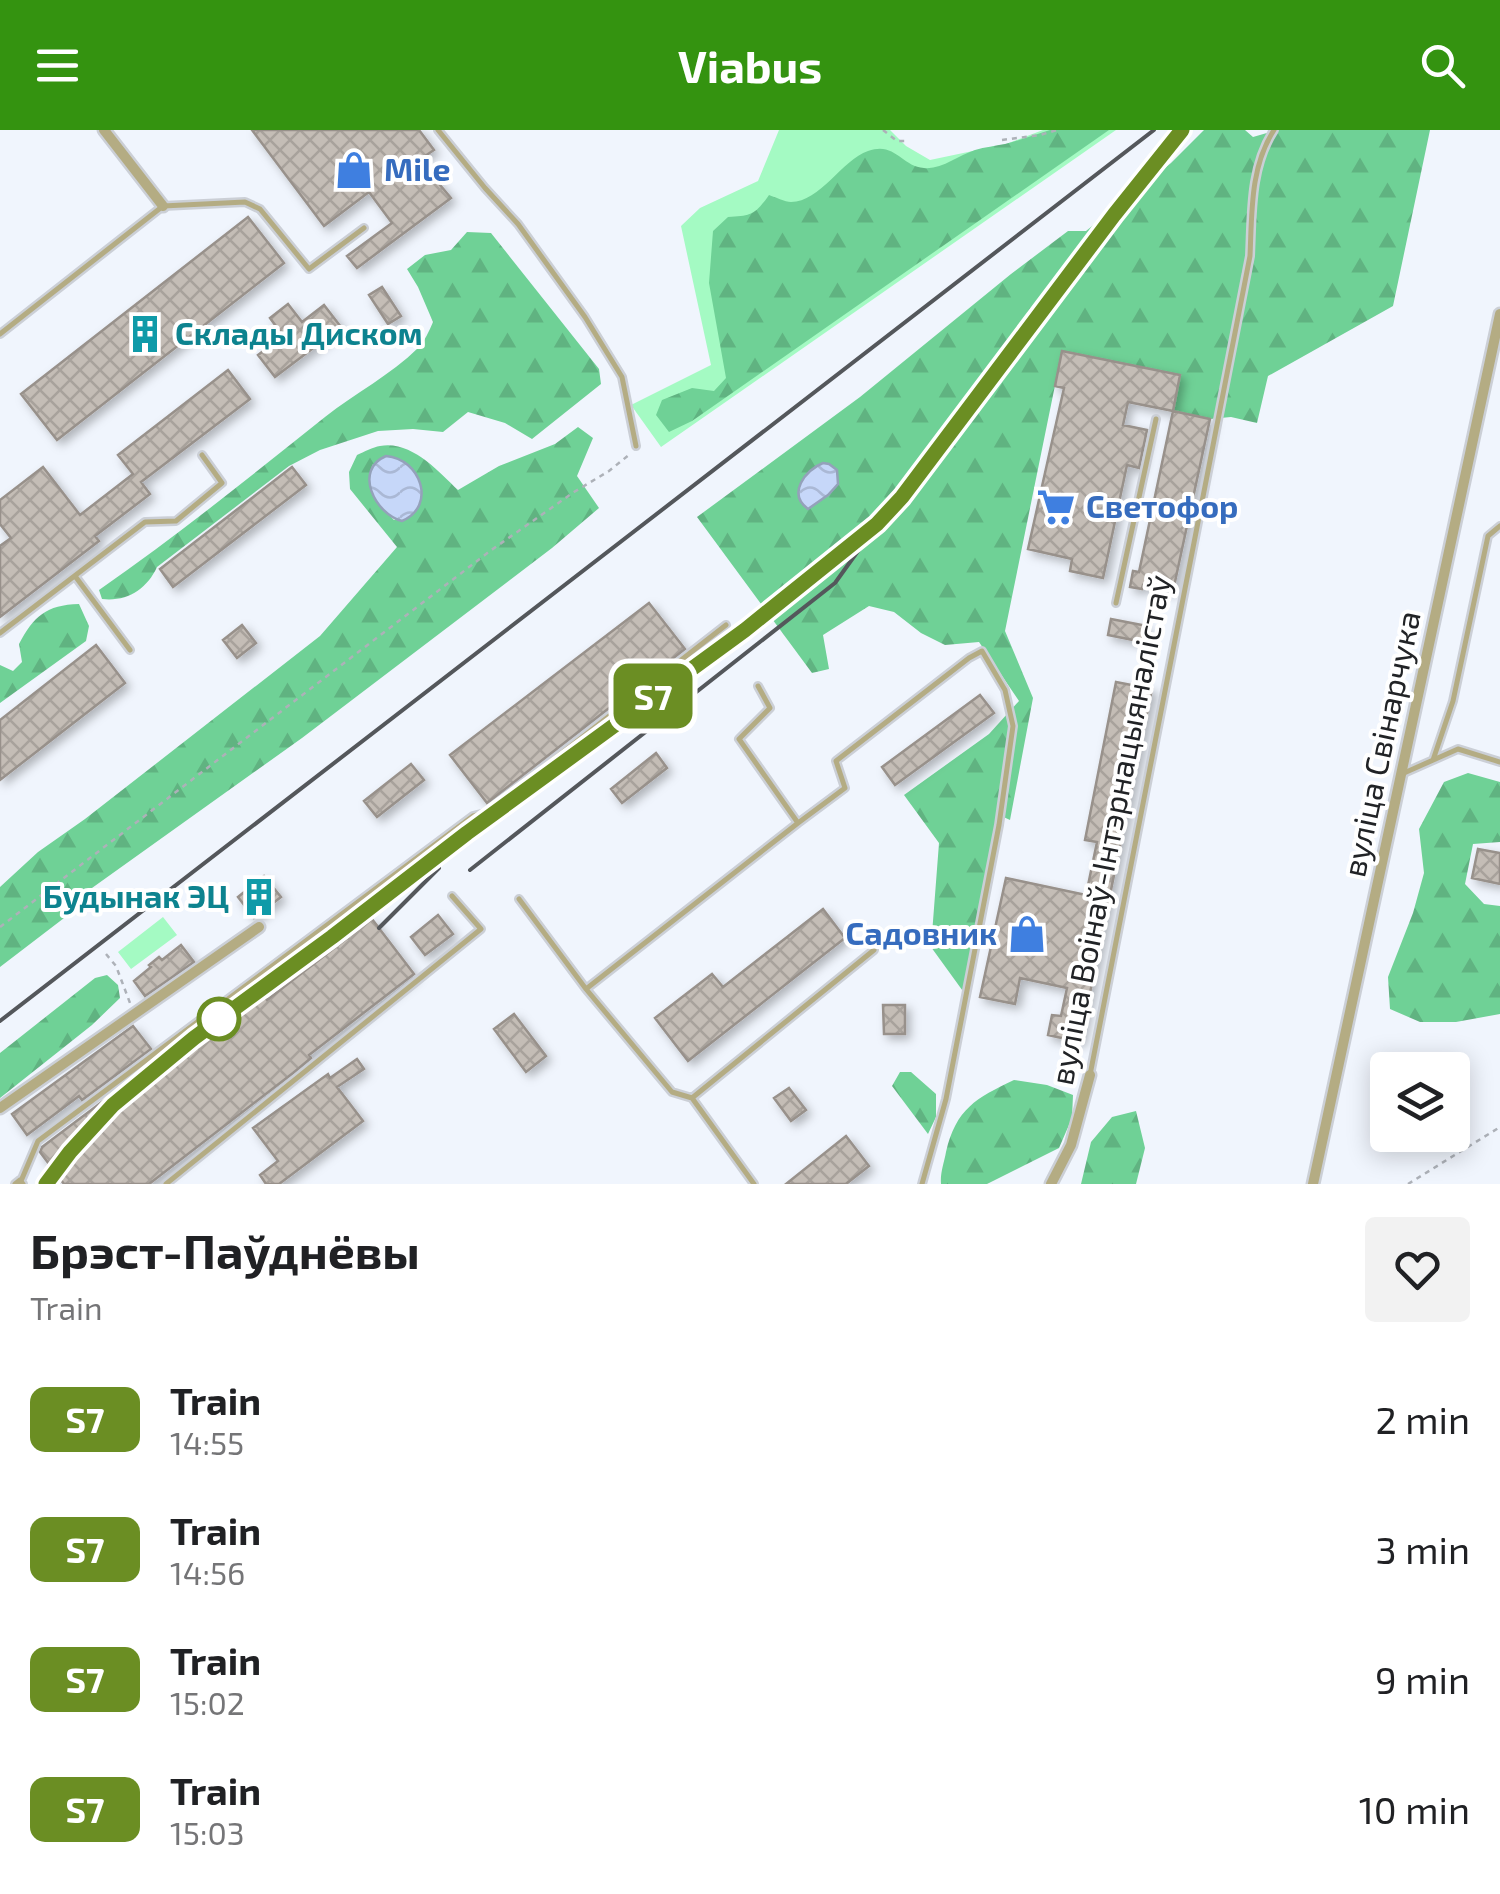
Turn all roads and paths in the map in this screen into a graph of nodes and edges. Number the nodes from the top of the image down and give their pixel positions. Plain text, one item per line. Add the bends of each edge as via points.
1 (104, 130) edge
2 (438, 130) edge
3 (882, 130) edge
4 (1057, 130) edge
5 (1274, 130) edge
6 (1002, 140) dead end
7 (908, 141) dead end
8 (163, 206) junction
9 (364, 228) dead end
10 (1500, 314) edge
11 (0, 334) edge
12 (1156, 418) dead end
13 (636, 446) joint
14 (202, 455) dead end
15 (1500, 526) edge
16 (75, 575) junction
17 (1116, 603) dead end
18 (726, 625) dead end
19 (0, 633) edge
20 (130, 650) dead end
21 (758, 686) dead end
22 (1433, 760) junction
23 (1500, 762) edge
24 (1401, 774) junction
25 (798, 823) junction
26 (452, 896) dead end
27 (519, 899) dead end
28 (0, 927) edge
29 (259, 927) dead end
30 (874, 950) dead end
31 (106, 954) dead end
32 (586, 988) junction
33 (134, 1014) junction
34 (1090, 1075) joint
35 (692, 1098) junction
36 (0, 1108) edge
37 (1500, 1127) edge
38 (20, 1183) edge
39 (166, 1184) edge
40 (754, 1184) edge
41 (922, 1184) edge
42 (1051, 1184) edge
43 (1313, 1184) edge
44 (1408, 1184) edge

1 - 8 street
2 - 13 lane via 585,317 622,377
3 - 7 path
4 - 6 path
5 - 34 lane, вуліца Воінаў-Інтэрнацыяналістаў via 1254,181 1250,256
8 - 9 lane via 245,202 260,209 309,269
8 - 11 lane
10 - 24 street, вуліца Свінарчука
12 - 17 lane
13 - 28 path
14 - 16 lane via 222,483 176,521 145,522
15 - 22 lane via 1488,536
16 - 19 lane
16 - 20 lane
18 - 38 lane via 485,814 473,816 38,1140
21 - 25 lane via 770,708 740,739
22 - 23 lane via 1458,749
22 - 24 lane
24 - 43 street, вуліца Свінарчука
25 - 32 lane
25 - 41 lane via 845,788 836,761 982,651 1004,690 1012,726 946,1099
26 - 39 lane via 481,930
27 - 32 lane
29 - 33 street
30 - 35 lane
31 - 33 path
32 - 35 lane via 672,1092
33 - 36 street
34 - 42 street, вуліца Воінаў-Інтэрнацыяналістаў via 1071,1145
35 - 40 lane
37 - 44 path

